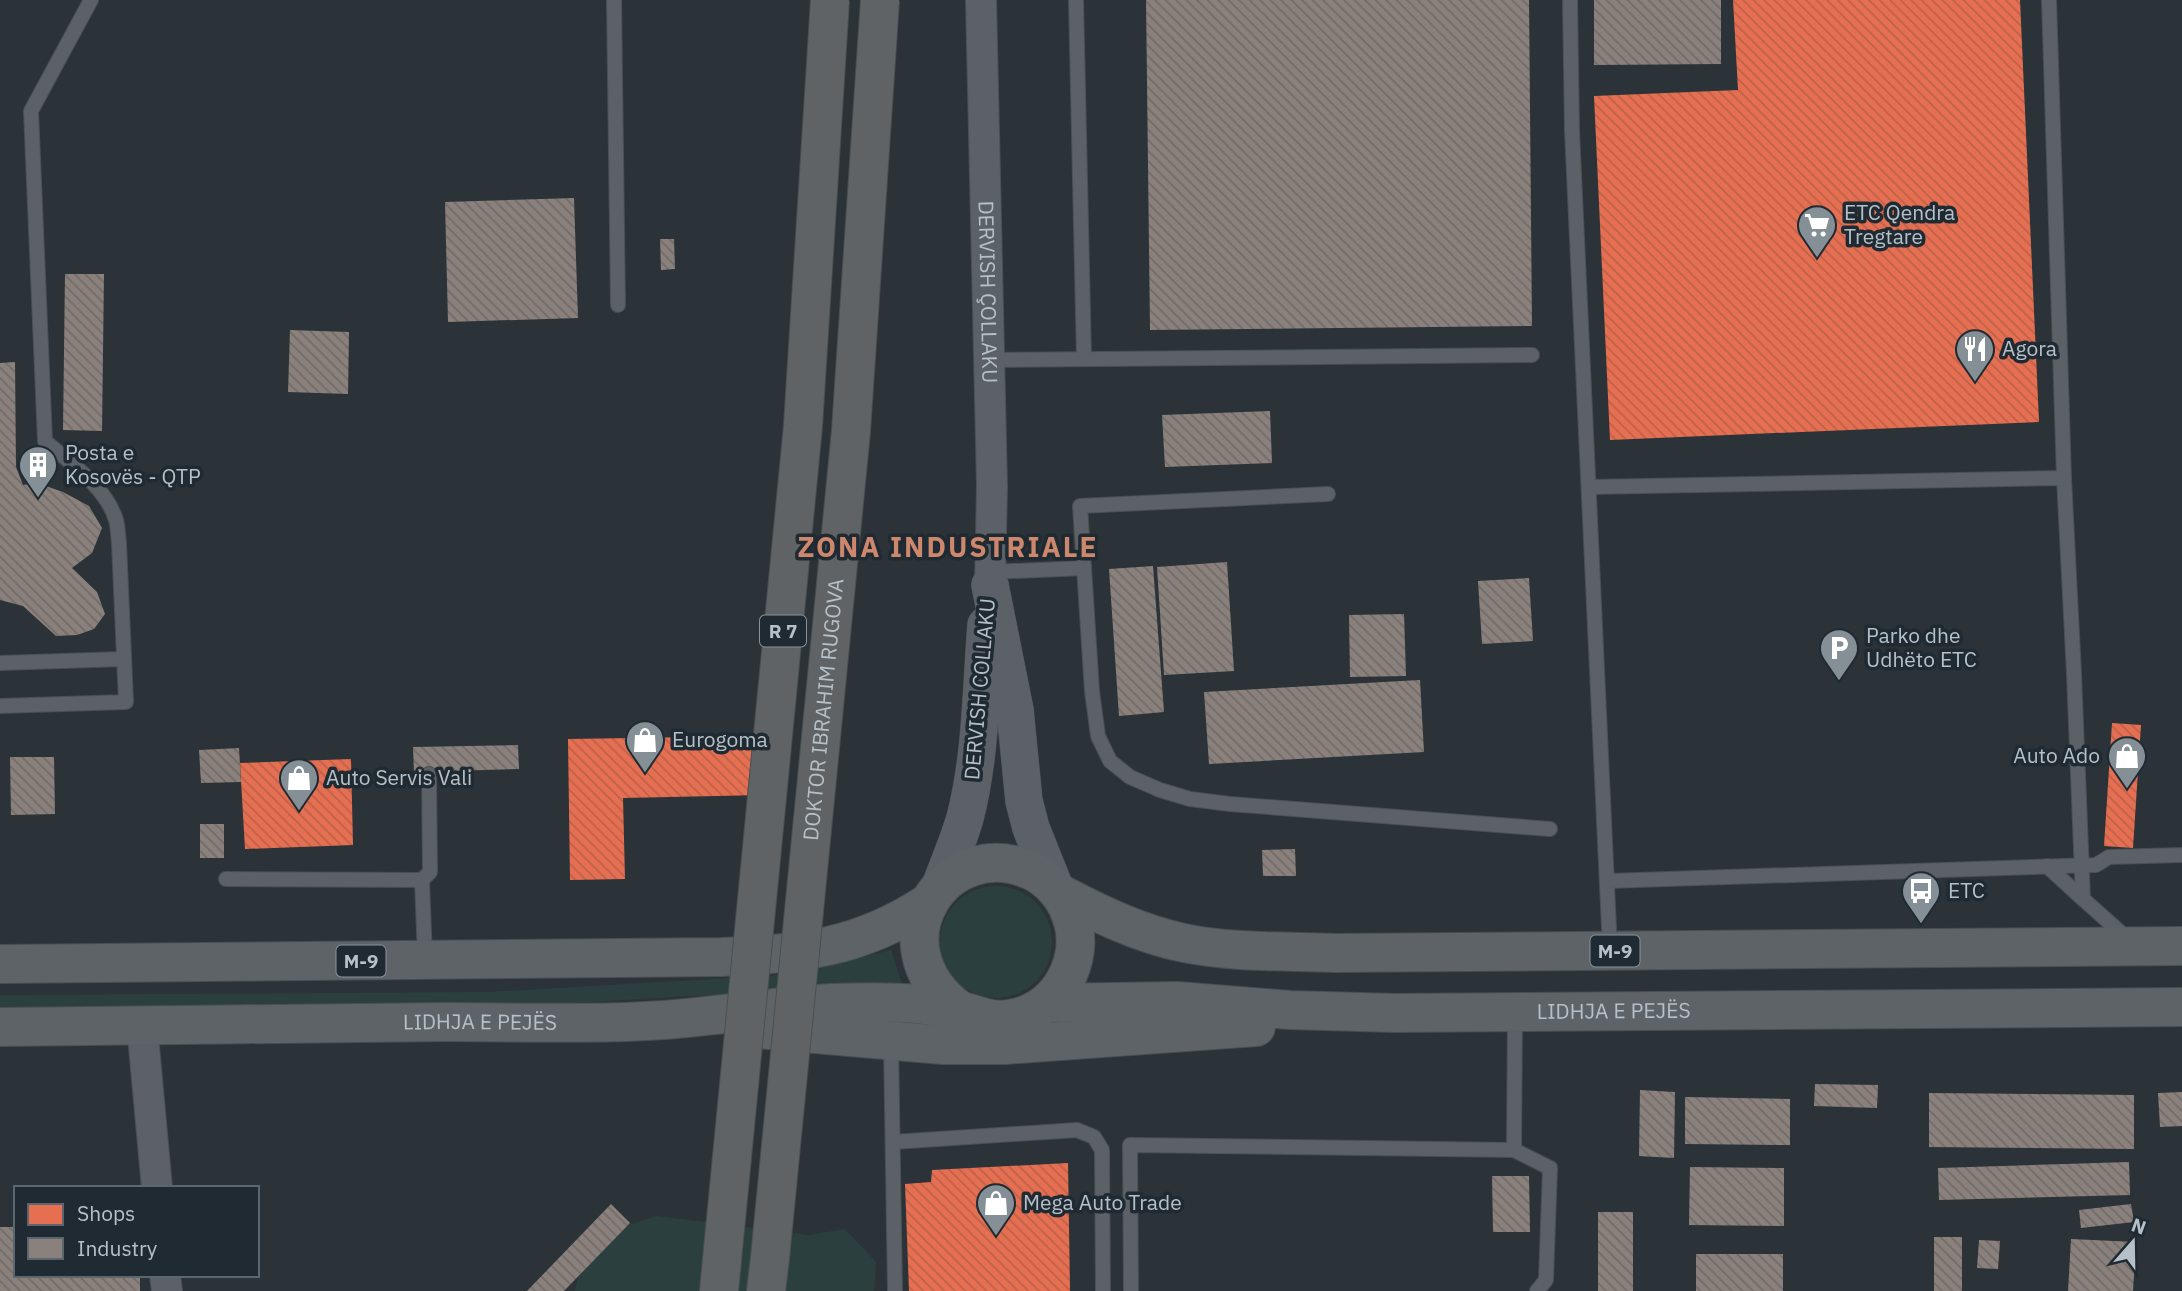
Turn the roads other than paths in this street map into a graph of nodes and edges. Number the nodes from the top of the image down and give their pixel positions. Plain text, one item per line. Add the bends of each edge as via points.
1 (90, 0) edge
2 (614, 0) edge
3 (830, 0) edge
4 (880, 0) edge
5 (981, 0) edge
6 (1076, 0) edge
7 (1570, 0) edge
8 (2049, 0) edge
9 (618, 305) dead end
10 (1532, 355) dead end
11 (1084, 359) junction
12 (989, 360) junction
13 (2064, 478) junction
14 (1589, 487) junction
15 (1328, 494) dead end
16 (1084, 568) junction
17 (990, 578) junction
18 (124, 659) junction
19 (0, 663) edge
20 (0, 706) edge
21 (429, 774) dead end
22 (1550, 830) dead end
23 (2182, 855) edge
24 (2082, 865) junction
25 (2047, 866) junction
26 (226, 879) dead end
27 (422, 880) junction
28 (1608, 881) junction
29 (1057, 891) junction
30 (934, 896) junction
31 (2083, 899) junction
32 (2136, 946) junction
33 (2182, 946) edge
34 (1610, 951) junction
35 (425, 960) junction
36 (0, 964) edge
37 (1047, 1003) junction
38 (2182, 1007) edge
39 (958, 1010) junction
40 (1514, 1012) junction
41 (1395, 1013) junction
42 (662, 1020) junction
43 (142, 1025) junction
44 (0, 1027) edge
45 (891, 1042) junction
46 (893, 1142) junction
47 (1514, 1150) junction
48 (157, 1186) edge
49 (768, 1274) edge
50 (720, 1275) edge
51 (895, 1291) edge
52 (1102, 1291) edge
53 (1131, 1291) edge
54 (1537, 1291) edge

1 - 18 lane via 31,111 45,441 88,478 116,520
2 - 9 lane
3 - 50 highway, R 7, bridge via 803,426
4 - 49 highway, DOKTOR IBRAHIM RUGOVA / R 7, bridge via 851,431
5 - 12 street, DERVISH ÇOLLAKU
6 - 11 lane
7 - 14 lane
8 - 13 lane
10 - 11 lane
11 - 12 lane
12 - 17 street, DERVISH ÇOLLAKU
13 - 14 lane
13 - 24 lane
14 - 28 lane
15 - 16 lane via 1080,506
16 - 17 lane
16 - 22 lane via 1098,736 1110,761 1130,777 1190,799
17 - 29 street, DERVISH COLLAKU via 1015,710 1024,801
17 - 30 street, DERVISH COLLAKU via 973,780 965,818
18 - 19 lane
18 - 20 lane via 126,702
21 - 27 lane via 430,872
23 - 24 lane via 2109,858
24 - 25 lane
24 - 31 lane
25 - 28 lane
25 - 31 lane
26 - 27 lane
27 - 35 lane
28 - 34 lane
29 - 30 highway via 1034,872 1010,864 984,864 959,873
29 - 34 highway, M-9 via 1154,935 1222,948 1335,953
29 - 37 highway, LIDHJA E PEJËS via 1070,911 1075,951 1061,988
30 - 35 highway, M-9 via 901,921 863,938 778,954
30 - 39 highway, LIDHJA E PEJËS via 921,922 921,962 929,981
31 - 32 lane
32 - 33 highway, M-9
32 - 34 highway, M-9
35 - 36 highway, M-9
37 - 39 highway, LIDHJA E PEJËS via 1003,1020
37 - 41 highway, LIDHJA E PEJËS via 1177,1001
38 - 40 highway, LIDHJA E PEJËS
39 - 42 highway, LIDHJA E PEJËS via 881,1002 828,1003
40 - 41 highway, LIDHJA E PEJËS
40 - 47 lane
41 - 45 highway via 1281,1026 1005,1045
42 - 43 highway, LIDHJA E PEJËS
42 - 45 highway
43 - 44 highway, LIDHJA E PEJËS
43 - 48 street
45 - 46 lane
46 - 51 lane
46 - 52 lane via 1077,1129 1094,1137 1102,1150
47 - 53 lane via 1130,1145
47 - 54 lane via 1550,1168 1546,1280

